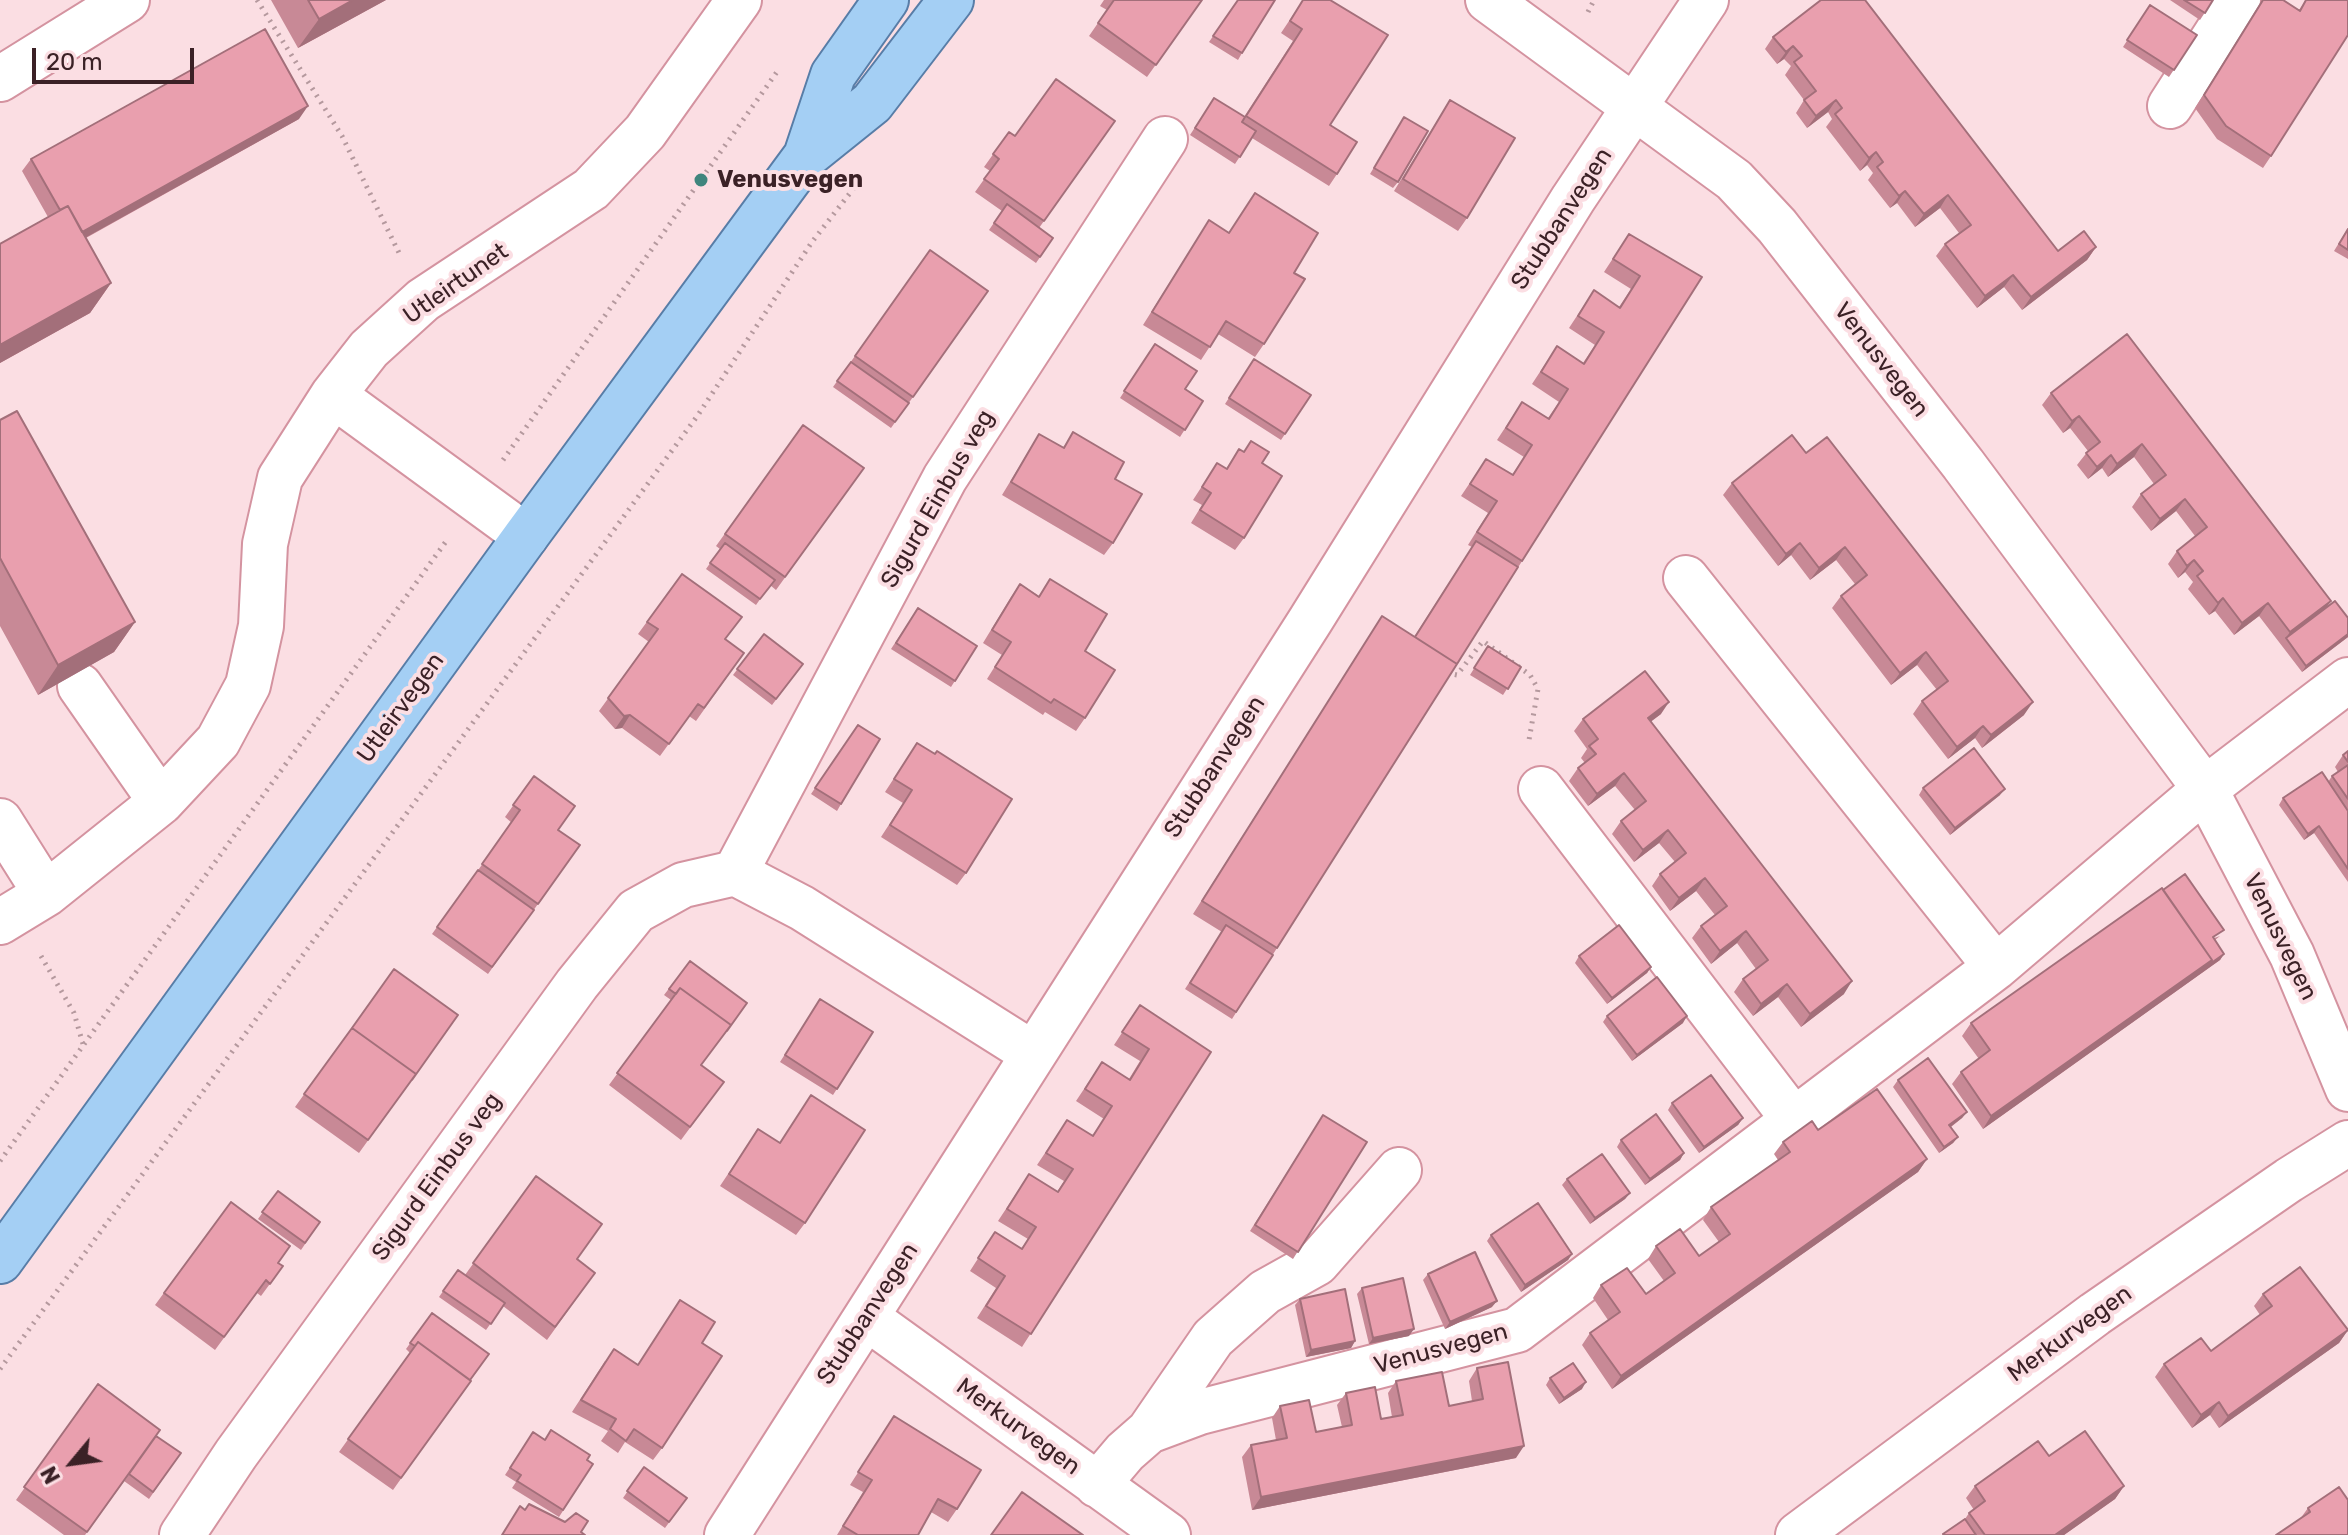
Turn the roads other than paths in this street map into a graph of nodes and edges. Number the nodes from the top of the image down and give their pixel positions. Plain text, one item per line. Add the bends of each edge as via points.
1 (127, 0) edge
2 (739, 0) edge
3 (886, 0) edge
4 (951, 0) edge
5 (1488, 0) edge
6 (1706, 0) edge
7 (2238, 0) edge
8 (0, 79) edge
9 (1637, 106) junction
10 (2170, 106) dead end
11 (1165, 139) dead end
12 (806, 156) junction
13 (333, 395) junction
14 (526, 536) junction
15 (1686, 578) dead end
16 (2348, 680) edge
17 (80, 686) edge
18 (1541, 789) road end
19 (2205, 789) junction
20 (161, 802) junction
21 (0, 821) edge
22 (735, 873) junction
23 (20, 909) edge
24 (1996, 967) junction
25 (1032, 1053) junction
26 (2348, 1089) edge
27 (1794, 1120) junction
28 (2348, 1143) edge
29 (1399, 1170) dead end
30 (0, 1261) edge
31 (867, 1318) junction
32 (1149, 1431) junction
33 (1097, 1485) junction
34 (182, 1535) edge
35 (727, 1535) edge
36 (1168, 1535) edge
37 (1798, 1535) edge

1 - 8 street
2 - 13 street, Utleirtunet via 645,132 591,189 423,300 369,349
3 - 12 main road, Utleirvegen via 833,75
4 - 12 main road, Utleirvegen via 872,103
5 - 9 street, Venusvegen
6 - 9 street, Stubbanvegen
7 - 10 street
9 - 19 street, Venusvegen via 1734,180 1777,226 1963,464
9 - 25 street, Stubbanvegen
11 - 22 street, Sigurd Einbus veg via 945,478
12 - 14 main road, Utleirvegen
13 - 14 street
13 - 20 street, Utleirtunet via 280,478 265,544 261,626 248,685 218,741
14 - 30 main road, Utleirvegen
15 - 24 street
16 - 19 street
17 - 20 street
18 - 27 street
19 - 24 street, Venusvegen
19 - 26 street, Venusvegen via 2292,955
20 - 23 street, Utleirtunet
21 - 23 street
22 - 25 street via 802,908
22 - 34 street, Sigurd Einbus veg via 683,885 636,911 568,996
24 - 27 street, Venusvegen
25 - 31 street, Stubbanvegen
27 - 32 street, Venusvegen via 1517,1330 1200,1412
28 - 37 street, Merkurvegen via 2095,1314
29 - 32 street via 1317,1263 1265,1292 1213,1338
31 - 33 street, Merkurvegen
31 - 35 street, Stubbanvegen
32 - 33 street, Venusvegen
33 - 36 street, Merkurvegen

